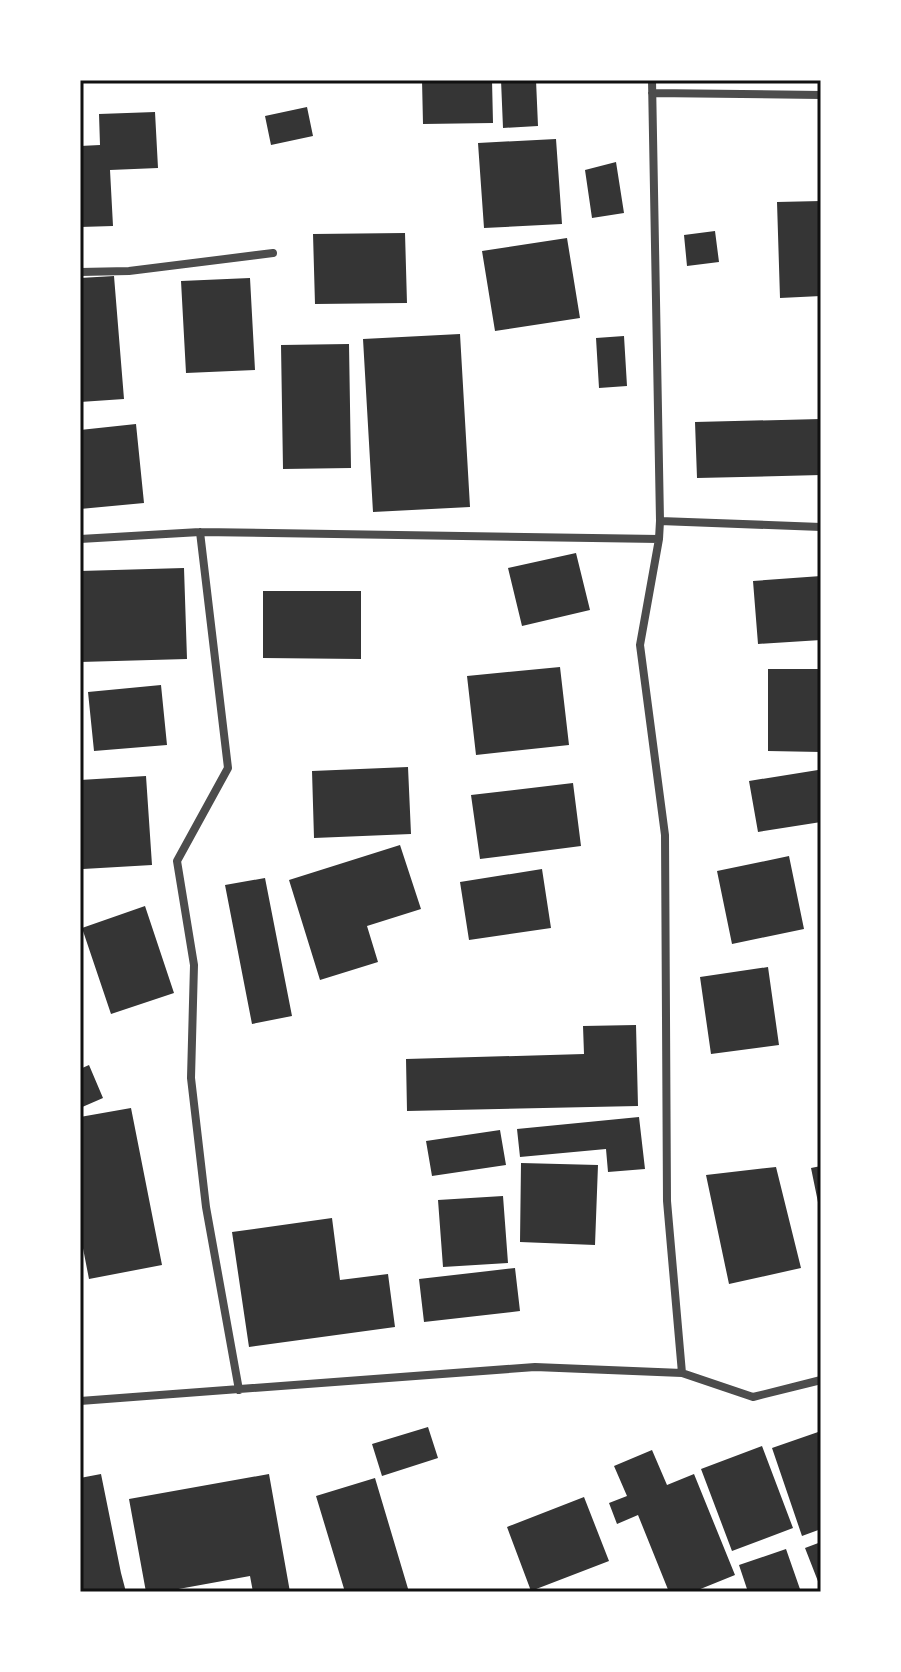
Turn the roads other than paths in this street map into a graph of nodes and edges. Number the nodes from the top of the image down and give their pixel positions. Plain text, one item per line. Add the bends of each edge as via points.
1 (652, 80) edge
2 (652, 93) junction
3 (821, 95) edge
4 (273, 253) dead end
5 (80, 272) edge
6 (660, 521) junction
7 (821, 527) edge
8 (200, 532) junction
9 (80, 539) edge
10 (659, 539) junction
11 (682, 1373) junction
12 (821, 1380) edge
13 (239, 1390) junction
14 (80, 1401) edge

1 - 2 street
2 - 3 street
2 - 6 street
4 - 5 street
6 - 7 street
6 - 10 street
8 - 9 street
8 - 10 street
8 - 13 street via 228,768 177,861 194,965 191,1078 206,1207
10 - 11 street via 640,645 665,835 667,1201
11 - 12 street via 753,1397
11 - 13 street via 535,1367
13 - 14 street

